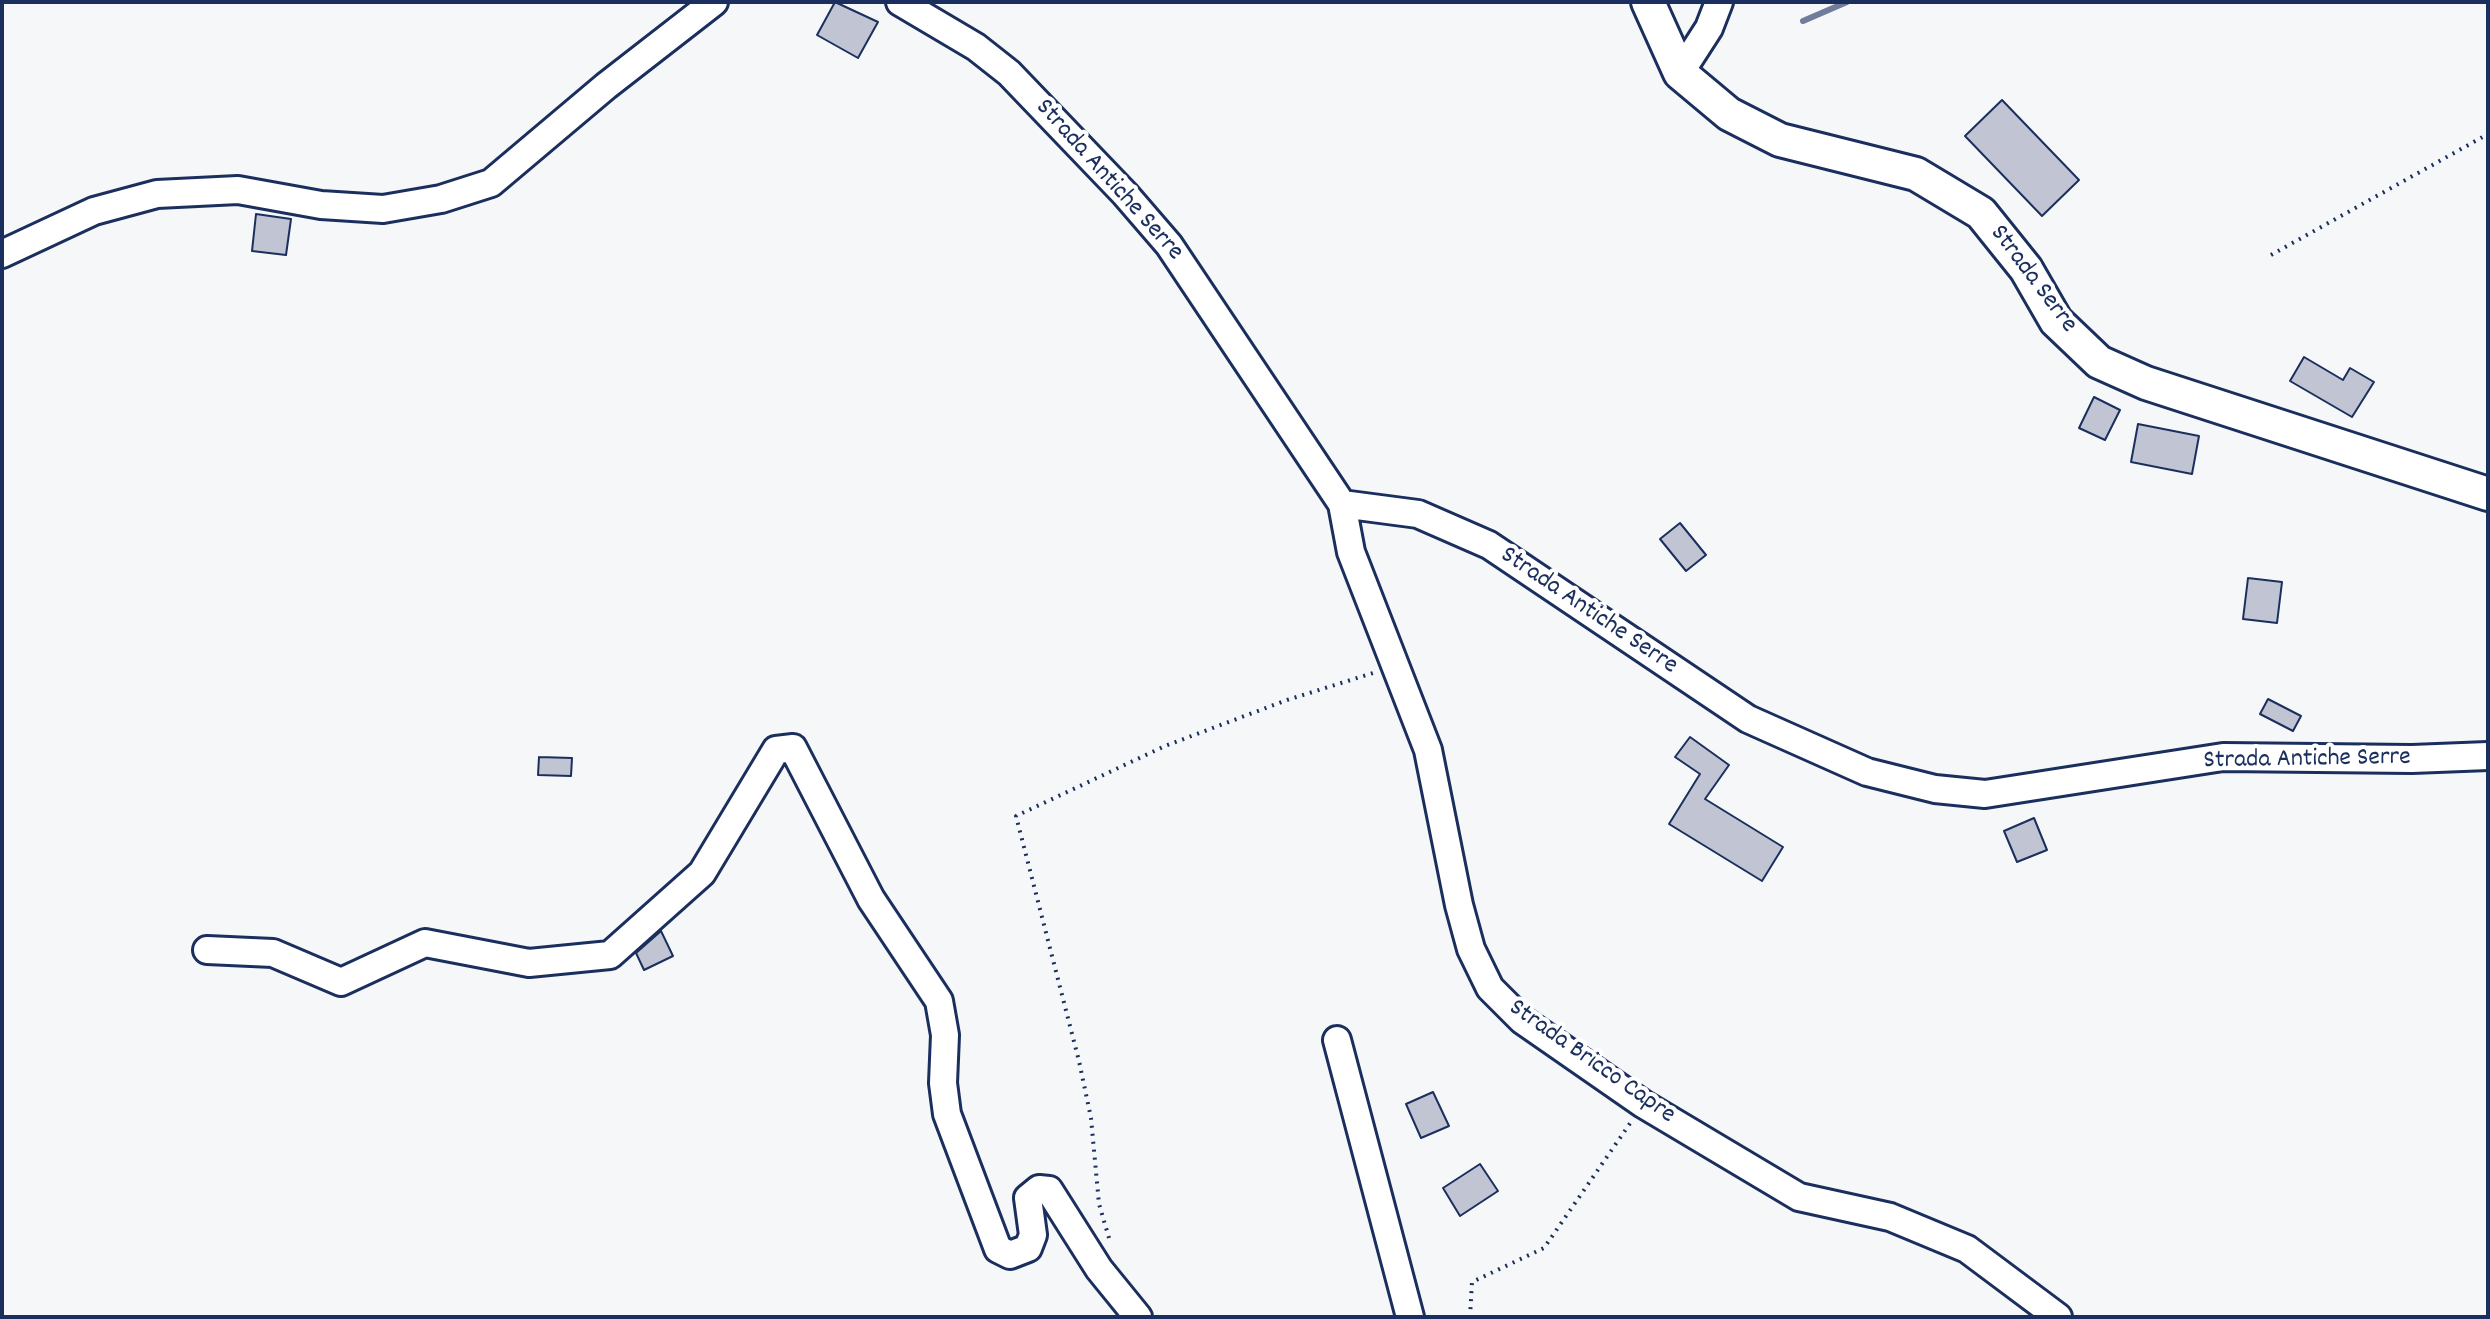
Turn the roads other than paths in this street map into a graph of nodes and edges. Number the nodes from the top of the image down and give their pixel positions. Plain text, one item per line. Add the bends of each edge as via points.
1 (714, 2) edge
2 (900, 2) edge
3 (1648, 2) edge
4 (1719, 2) edge
5 (1680, 73) junction
6 (2, 254) edge
7 (2488, 494) edge
8 (1342, 504) junction
9 (2488, 756) edge
10 (207, 950) dead end
11 (1337, 1040) dead end
12 (1138, 1317) edge
13 (1410, 1317) edge
14 (2058, 1317) edge

1 - 6 street via 491,183 383,209 321,205 238,190 157,194 94,211
2 - 8 street, Strada Antiche Serre via 1009,73 1125,194 1169,245
3 - 5 main road, Strada Serre
4 - 5 street
5 - 7 main road, Strada Serre via 1729,114 1780,140 1916,174 1981,213 2026,269 2056,321 2099,362 2146,383
8 - 9 street, Strada Antiche Serre via 1418,514 1489,545 1748,719 1867,772 1935,789 1985,794 2223,757
8 - 14 street, Strada Bricco Capre via 1351,552 1428,750 1459,905 1471,949 1490,988 1522,1020 1643,1104 1799,1197 1890,1217 1967,1249
10 - 12 street via 273,953 341,982 425,943 529,963 610,955 702,873 776,750 793,748 871,899 939,1001 947,1114 998,1249 1016,1255 1028,1248 1033,1235 1028,1198 1039,1189 1049,1190 1099,1269
11 - 13 street

